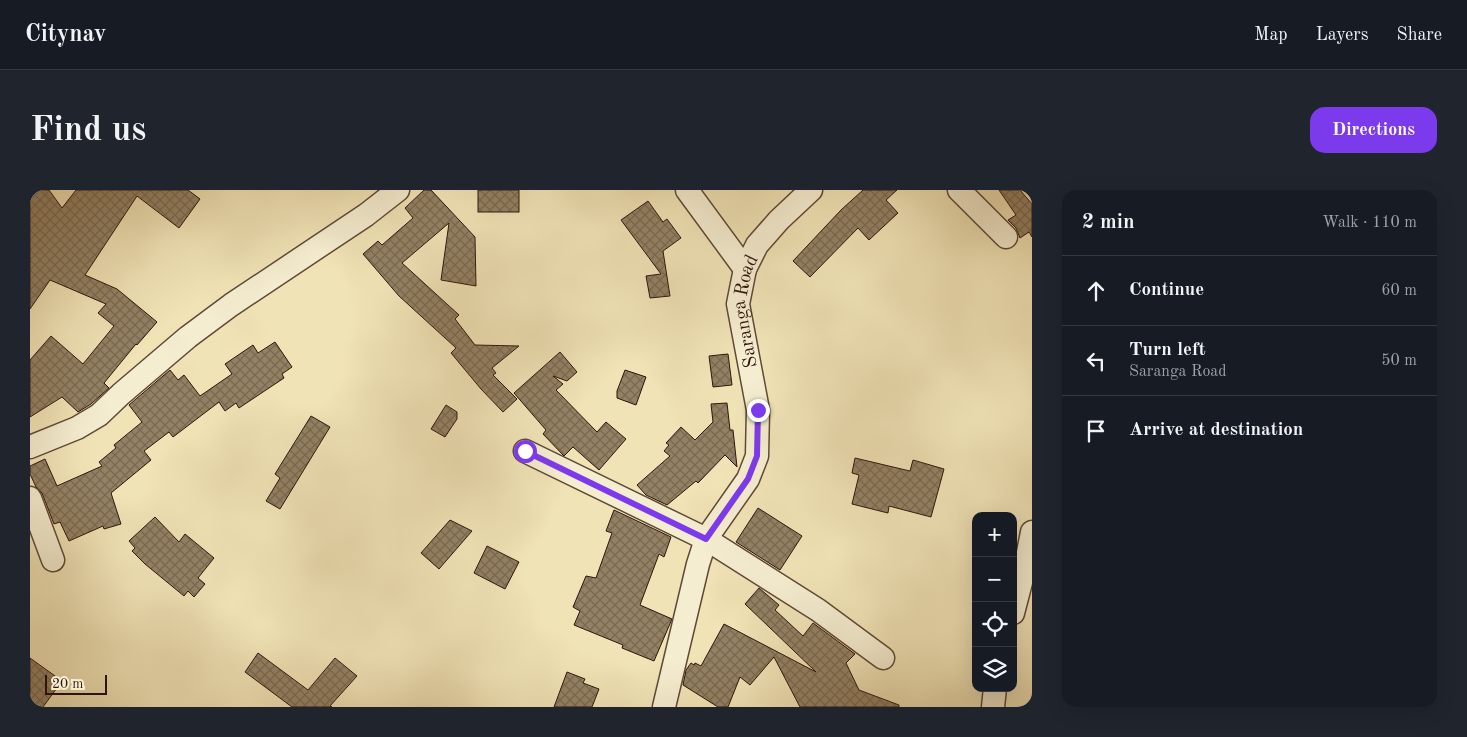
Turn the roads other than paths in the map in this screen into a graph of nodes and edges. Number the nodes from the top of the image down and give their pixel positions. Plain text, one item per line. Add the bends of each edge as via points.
1 (398, 190) edge
2 (687, 190) edge
3 (811, 190) edge
4 (959, 190) edge
5 (1006, 237) dead end
6 (745, 269) junction
7 (30, 447) edge
8 (525, 451) dead end
9 (30, 498) edge
10 (1032, 532) edge
11 (706, 539) junction
12 (53, 560) dead end
13 (1029, 565) edge
14 (1017, 602) edge
15 (884, 658) dead end
16 (995, 692) edge
17 (664, 707) edge
18 (993, 707) edge

1 - 7 street via 230,305 120,394 99,415 77,428
2 - 6 street
3 - 6 street, Saranga Road via 757,246
4 - 5 street
6 - 11 street, Saranga Road via 738,304 758,410 757,456 748,479
8 - 11 street
9 - 12 street
10 - 13 street
11 - 15 street via 818,610
11 - 17 street, Saranga Road
13 - 14 street
16 - 18 street

